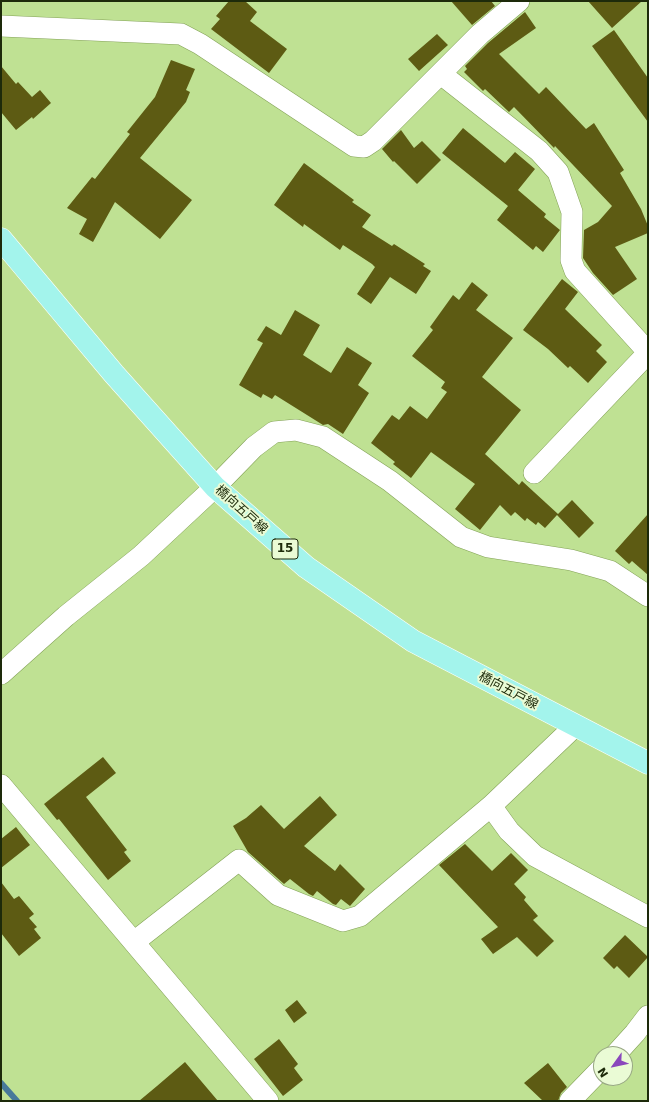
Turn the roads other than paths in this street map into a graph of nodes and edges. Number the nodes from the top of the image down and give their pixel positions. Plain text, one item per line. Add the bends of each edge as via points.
1 (519, 1) edge
2 (1, 26) edge
3 (441, 74) junction
4 (1, 239) edge
5 (648, 353) edge
6 (534, 473) dead end
7 (215, 488) junction
8 (648, 596) edge
9 (1, 674) edge
10 (575, 726) junction
11 (648, 763) edge
12 (1, 785) edge
13 (491, 806) junction
14 (648, 917) edge
15 (134, 942) junction
16 (648, 1016) edge
17 (624, 1046) edge
18 (593, 1077) edge
19 (268, 1101) edge
20 (570, 1101) edge

1 - 3 street via 480,34
2 - 3 street via 181,34 354,146 364,147 373,141
3 - 5 street via 539,151 558,172 572,212 571,260 575,271
4 - 7 main road, 橋向五戸線 / 15 via 114,374
5 - 6 street
7 - 8 street via 254,447 274,432 296,430 323,437 390,481 461,537 488,547 571,560 610,571
7 - 9 street via 142,556 66,616
7 - 10 main road, 橋向五戸線 / 15 via 306,568 413,641
10 - 11 main road, 橋向五戸線 / 15
10 - 13 street
12 - 15 street
13 - 14 street via 509,830 535,856
13 - 15 street via 360,916 343,921 278,895 239,860
15 - 19 street
16 - 17 street
18 - 20 street

